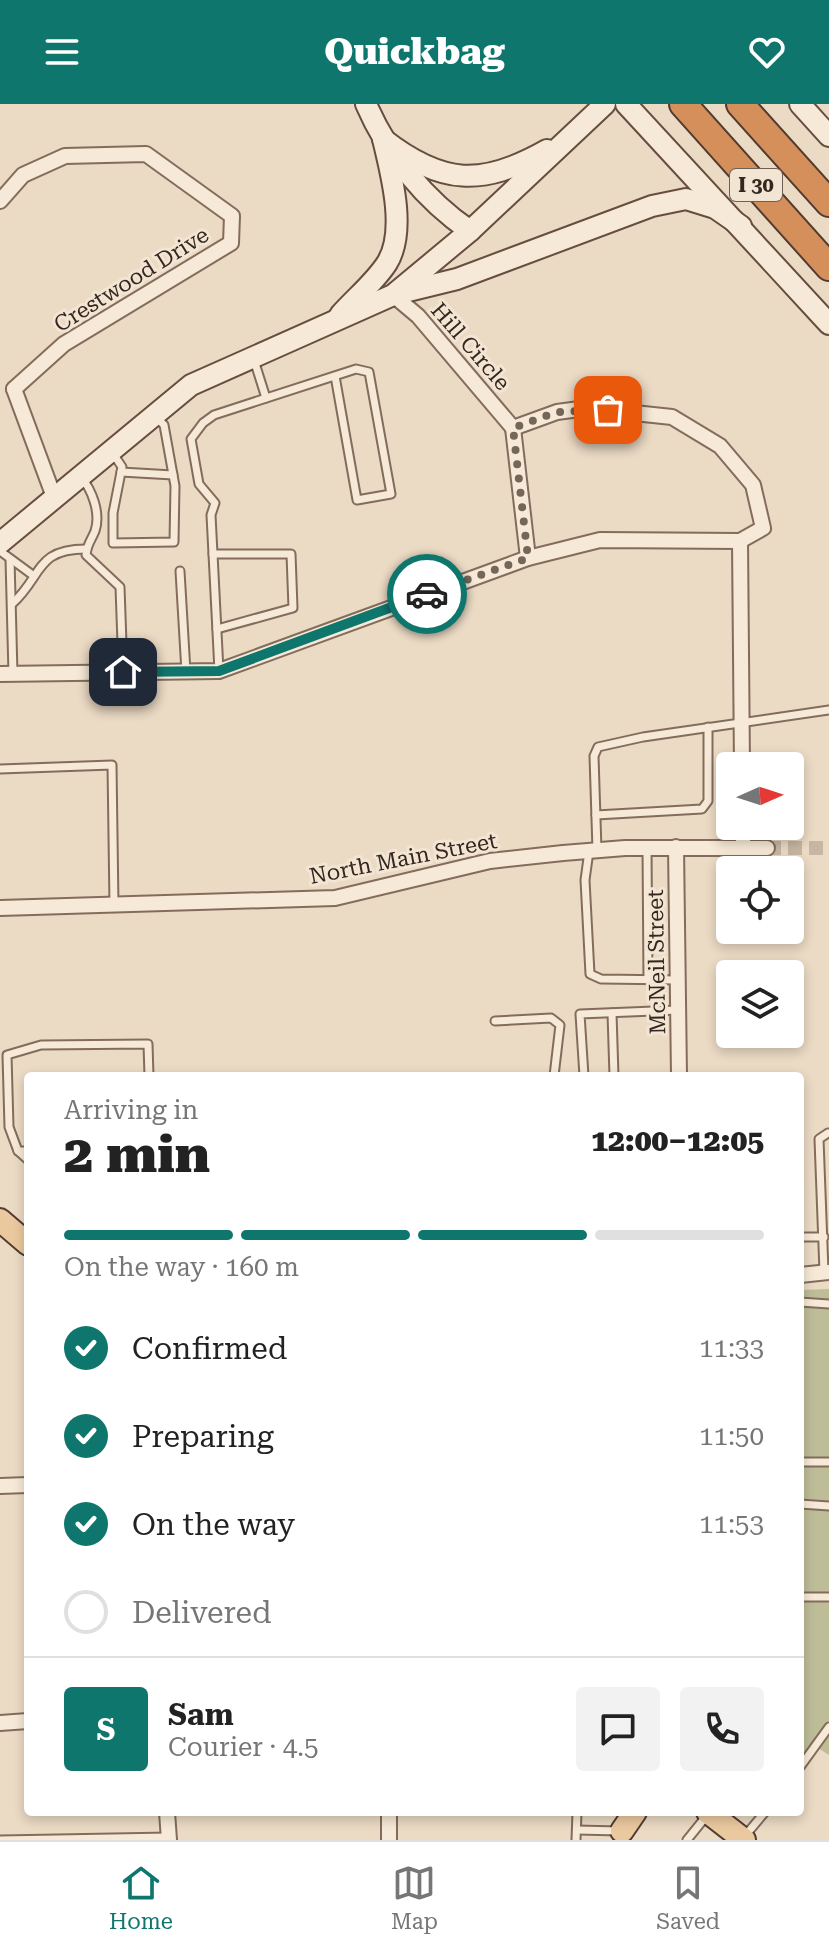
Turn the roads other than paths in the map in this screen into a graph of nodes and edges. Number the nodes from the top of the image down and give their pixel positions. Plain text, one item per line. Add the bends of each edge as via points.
1 (366, 104) edge
2 (605, 104) edge
3 (626, 104) edge
4 (683, 104) edge
5 (740, 104) edge
6 (800, 104) edge
7 (581, 128) junction
8 (829, 136) edge
9 (383, 139) junction
10 (0, 201) edge
11 (829, 203) edge
12 (741, 226) junction
13 (470, 231) junction
14 (829, 267) edge
15 (393, 295) junction
16 (336, 320) junction
17 (829, 324) edge
18 (253, 358) junction
19 (335, 376) junction
20 (7, 389) edge
21 (266, 398) junction
22 (154, 415) junction
23 (513, 428) junction
24 (111, 450) junction
25 (121, 472) junction
26 (173, 475) junction
27 (80, 476) junction
28 (54, 497) junction
29 (740, 541) junction
30 (86, 549) junction
31 (0, 551) edge
32 (5, 551) edge
33 (213, 554) junction
34 (528, 558) junction
35 (180, 571) dead end
36 (34, 576) junction
37 (12, 604) junction
38 (217, 629) junction
39 (219, 671) junction
40 (123, 672) junction
41 (186, 672) junction
42 (6, 674) edge
43 (829, 710) edge
44 (742, 722) junction
45 (708, 727) junction
46 (742, 752) edge
47 (0, 769) edge
48 (596, 815) junction
49 (743, 840) edge
50 (676, 847) junction
51 (647, 848) junction
52 (743, 848) junction
53 (767, 848) tunnel mouth
54 (593, 851) junction
55 (114, 906) junction
56 (0, 908) edge
57 (648, 980) junction
58 (678, 980) junction
59 (678, 1010) junction
60 (612, 1013) junction
61 (495, 1021) dead end
62 (4, 1055) edge
63 (149, 1072) edge
64 (554, 1072) edge
65 (584, 1072) edge
66 (614, 1072) edge
67 (679, 1072) edge
68 (828, 1133) edge
69 (18, 1151) junction
70 (24, 1151) edge
71 (24, 1156) edge
72 (0, 1220) edge
73 (804, 1237) edge
74 (824, 1237) junction
75 (24, 1241) edge
76 (827, 1272) edge
77 (804, 1275) edge
78 (804, 1302) edge
79 (829, 1304) edge
80 (804, 1462) edge
81 (829, 1462) edge
82 (24, 1485) edge
83 (0, 1486) edge
84 (804, 1504) edge
85 (829, 1506) edge
86 (804, 1597) edge
87 (829, 1597) edge
88 (24, 1721) edge
89 (0, 1723) edge
90 (829, 1727) edge
91 (804, 1761) edge
92 (167, 1816) edge
93 (389, 1816) edge
94 (577, 1816) edge
95 (706, 1816) edge
96 (714, 1816) edge
97 (762, 1816) edge
98 (622, 1828) edge
99 (577, 1830) junction
100 (169, 1839) edge
101 (0, 1840) edge
102 (389, 1840) edge
103 (576, 1840) edge
104 (687, 1840) edge
105 (743, 1840) edge

1 - 9 main road
2 - 7 main road
3 - 12 main road
4 - 14 highway, I 30
5 - 11 highway, I 30
6 - 8 main road
7 - 9 main road via 512,170 492,175 433,172
7 - 13 main road
9 - 13 main road via 437,208
9 - 16 main road via 395,191 396,225 388,261
10 - 20 street, Crestwood Drive via 23,175 65,156 146,154 232,216 231,243 64,344
12 - 15 main road via 715,208 686,199 652,206 457,279
12 - 17 main road
13 - 15 main road
15 - 16 main road
15 - 23 street, Hill Circle via 418,316
16 - 18 main road
18 - 21 lane
18 - 22 main road via 191,385
19 - 19 lane via 356,369 369,372 391,494 357,500
19 - 21 lane
20 - 28 street
21 - 33 lane via 214,415 191,439 199,484 215,503
22 - 24 main road
22 - 26 lane via 164,425
23 - 29 street via 587,408 672,417 720,446 753,485 763,528
23 - 34 street
24 - 25 lane
24 - 27 main road
25 - 26 lane
25 - 26 lane via 113,543 174,542
27 - 28 main road
27 - 30 lane via 95,503 95,531
28 - 32 main road
29 - 34 street via 600,540
29 - 44 street
30 - 36 lane via 65,549 44,559
30 - 40 lane via 91,562 120,587
31 - 32 lane
32 - 36 lane
32 - 37 lane
33 - 38 lane
33 - 38 lane via 291,554 293,608
34 - 39 street
35 - 41 lane
36 - 37 lane
37 - 42 lane
38 - 39 lane
39 - 41 street
40 - 41 street
40 - 42 street
43 - 44 lane
44 - 45 lane
44 - 46 street
45 - 48 lane via 598,747
45 - 48 lane via 708,801 702,809
47 - 55 lane via 112,765
48 - 54 lane
49 - 52 street
50 - 51 street, North Main Street
50 - 52 street, North Main Street
50 - 58 street, McNeil Street
51 - 54 street, North Main Street
51 - 57 lane
52 - 53 street, North Main Street
54 - 55 street, North Main Street via 490,861 335,898
54 - 57 lane via 585,880 587,968 601,979
55 - 56 street, North Main Street
57 - 58 lane
58 - 59 street, McNeil Street
59 - 60 lane
59 - 67 street, McNeil Street
60 - 65 lane via 580,1014
60 - 66 lane
61 - 64 lane via 551,1018 560,1025
62 - 63 lane via 41,1045 148,1044
62 - 69 lane via 9,1127
68 - 74 lane via 819,1139
69 - 70 lane
69 - 71 lane
72 - 75 main road
73 - 74 lane
74 - 76 lane
76 - 77 street
78 - 79 lane
80 - 81 lane
82 - 83 street
84 - 85 lane
86 - 87 lane
88 - 89 street
90 - 91 lane
92 - 100 street
93 - 102 street
94 - 99 lane
95 - 104 lane
96 - 105 main road
97 - 105 lane
98 - 99 lane
99 - 103 lane
100 - 101 lane

